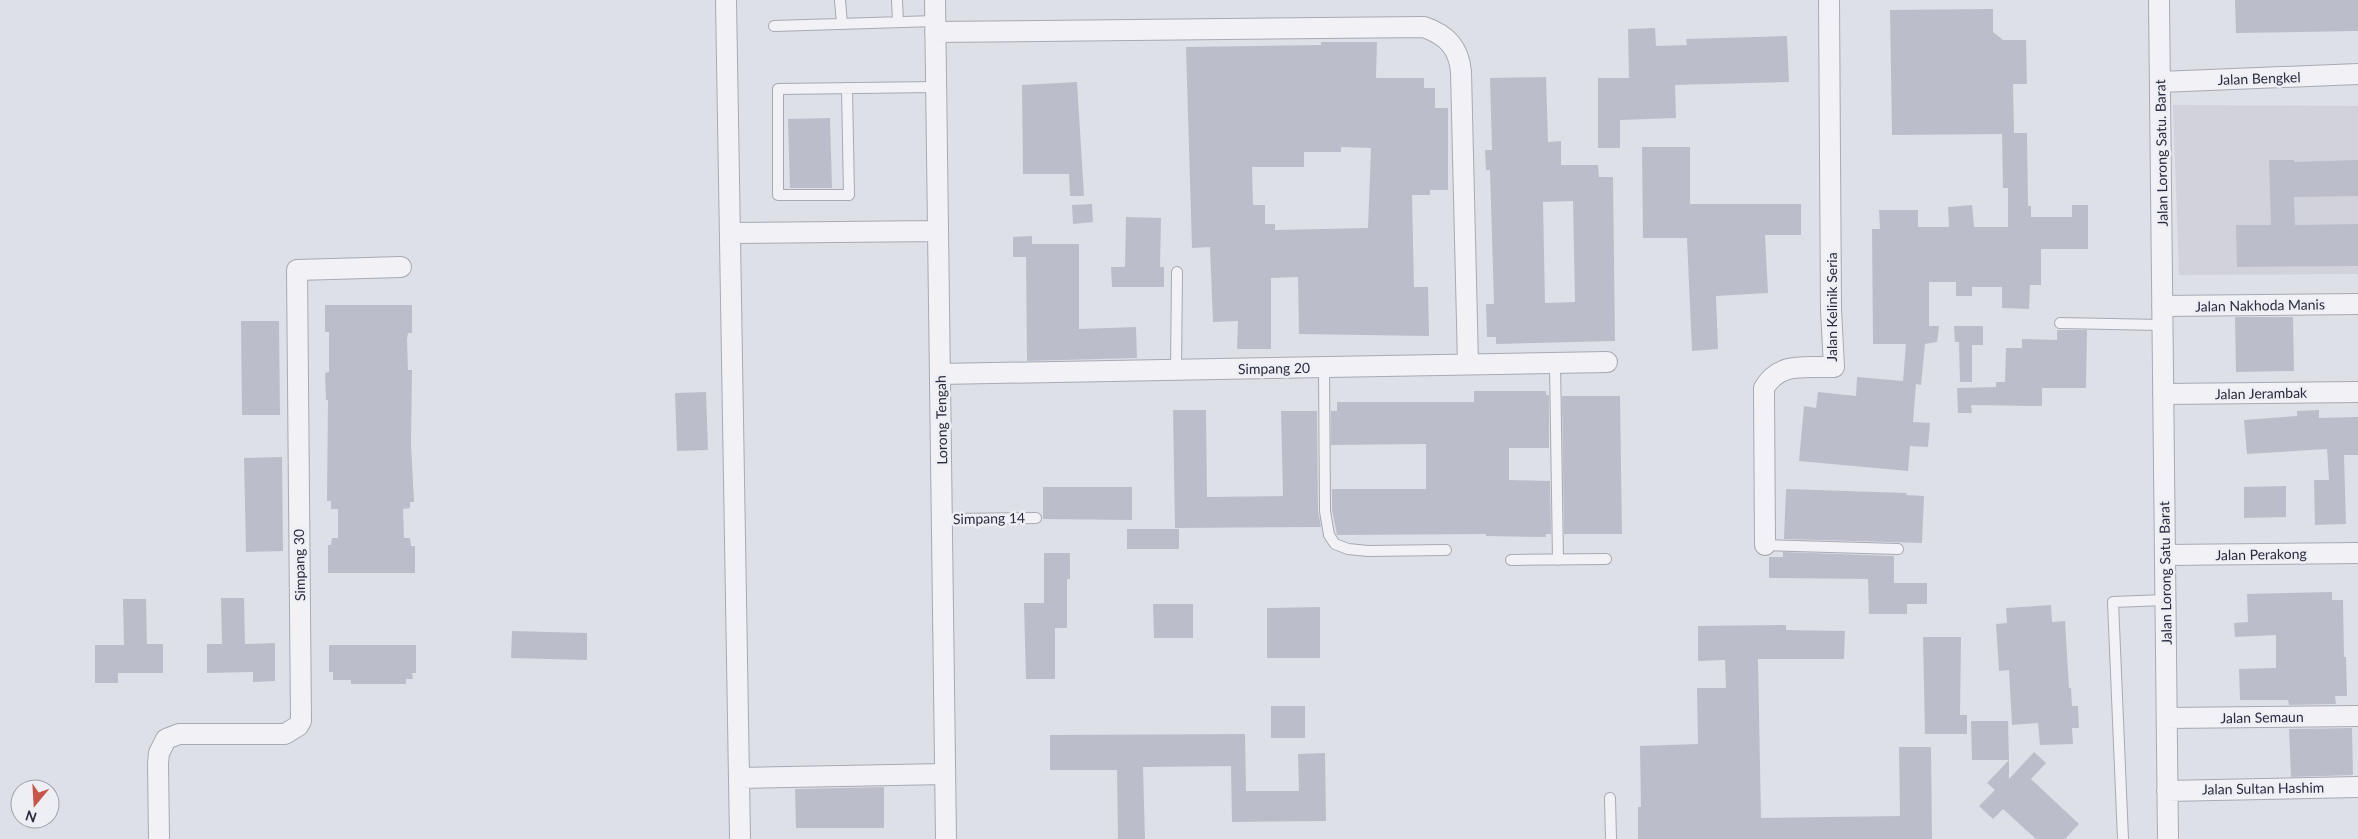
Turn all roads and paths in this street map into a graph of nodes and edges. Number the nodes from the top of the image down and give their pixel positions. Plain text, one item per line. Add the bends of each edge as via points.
1 (726, 0) edge
2 (840, 0) edge
3 (897, 0) edge
4 (935, 0) edge
5 (1829, 0) edge
6 (2159, 0) edge
7 (898, 22) junction
8 (842, 24) junction
9 (774, 26) dead end
10 (935, 27) junction
11 (2358, 74) edge
12 (2160, 82) junction
13 (936, 87) junction
14 (847, 88) junction
15 (938, 231) junction
16 (731, 233) junction
17 (401, 267) dead end
18 (1176, 272) dead end
19 (2358, 304) edge
20 (2162, 316) junction
21 (2060, 323) dead end
22 (1607, 362) dead end
23 (1556, 363) junction
24 (1468, 364) junction
25 (1324, 367) junction
26 (1176, 370) junction
27 (940, 374) junction
28 (2358, 392) edge
29 (2163, 394) junction
30 (1036, 518) dead end
31 (942, 519) junction
32 (1765, 546) joint
33 (1898, 549) dead end
34 (1446, 550) dead end
35 (2358, 553) edge
36 (2165, 555) junction
37 (1606, 559) dead end
38 (1511, 560) dead end
39 (1558, 560) junction
40 (2165, 600) junction
41 (2358, 716) edge
42 (2167, 718) junction
43 (946, 774) junction
44 (740, 778) junction
45 (2358, 787) edge
46 (2168, 791) junction
47 (1610, 798) dead end
48 (160, 839) edge
49 (740, 839) edge
50 (946, 839) edge
51 (1611, 839) edge
52 (2123, 839) edge
53 (2168, 839) edge

1 - 16 street
2 - 8 lane
3 - 7 lane
4 - 10 street, Lorong Tengah
5 - 32 street, Jalan Kelinik Seria via 1834,367 1782,369 1770,376 1764,388
6 - 12 street, Jalan Lorong Satu. Barat
7 - 8 lane
7 - 10 lane
8 - 9 lane
10 - 13 street, Lorong Tengah
10 - 24 street via 1424,27 1436,31 1447,38 1460,60
11 - 12 street, Jalan Bengkel
12 - 20 street, Jalan Lorong Satu. Barat
13 - 14 lane
13 - 15 street, Lorong Tengah
14 - 14 lane via 778,90 778,195 849,195
15 - 16 street
15 - 27 street, Lorong Tengah
16 - 44 street
17 - 48 street, Simpang 30 via 296,270 301,720 298,726 285,734 179,734 166,739 158,764
18 - 26 lane
19 - 20 street, Jalan Nakhoda Manis
20 - 21 lane
20 - 29 street, Jalan Lorong Satu Barat
22 - 23 street, Simpang 20
23 - 24 street, Simpang 20
23 - 39 lane
24 - 25 street, Simpang 20
25 - 26 street, Simpang 20
25 - 34 lane via 1325,511 1329,535 1335,544 1368,551
26 - 27 street, Simpang 20
27 - 31 street, Lorong Tengah
28 - 29 street, Jalan Jerambak
29 - 36 street, Jalan Lorong Satu Barat
30 - 31 lane, Simpang 14
31 - 43 street, Lorong Tengah
32 - 33 lane, Jalan Kelinik Seria
35 - 36 street, Jalan Perakong
36 - 40 street, Jalan Lorong Satu Barat
37 - 39 lane
38 - 39 lane
40 - 42 street, Jalan Lorong Satu Barat
40 - 52 lane via 2113,602
41 - 42 street, Jalan Semaun
42 - 46 street, Jalan Lorong Satu Barat
43 - 44 street
43 - 50 street, Lorong Tengah
44 - 49 street
45 - 46 street, Jalan Sultan Hashim
46 - 53 street, Jalan Lorong Satu Barat
47 - 51 lane

